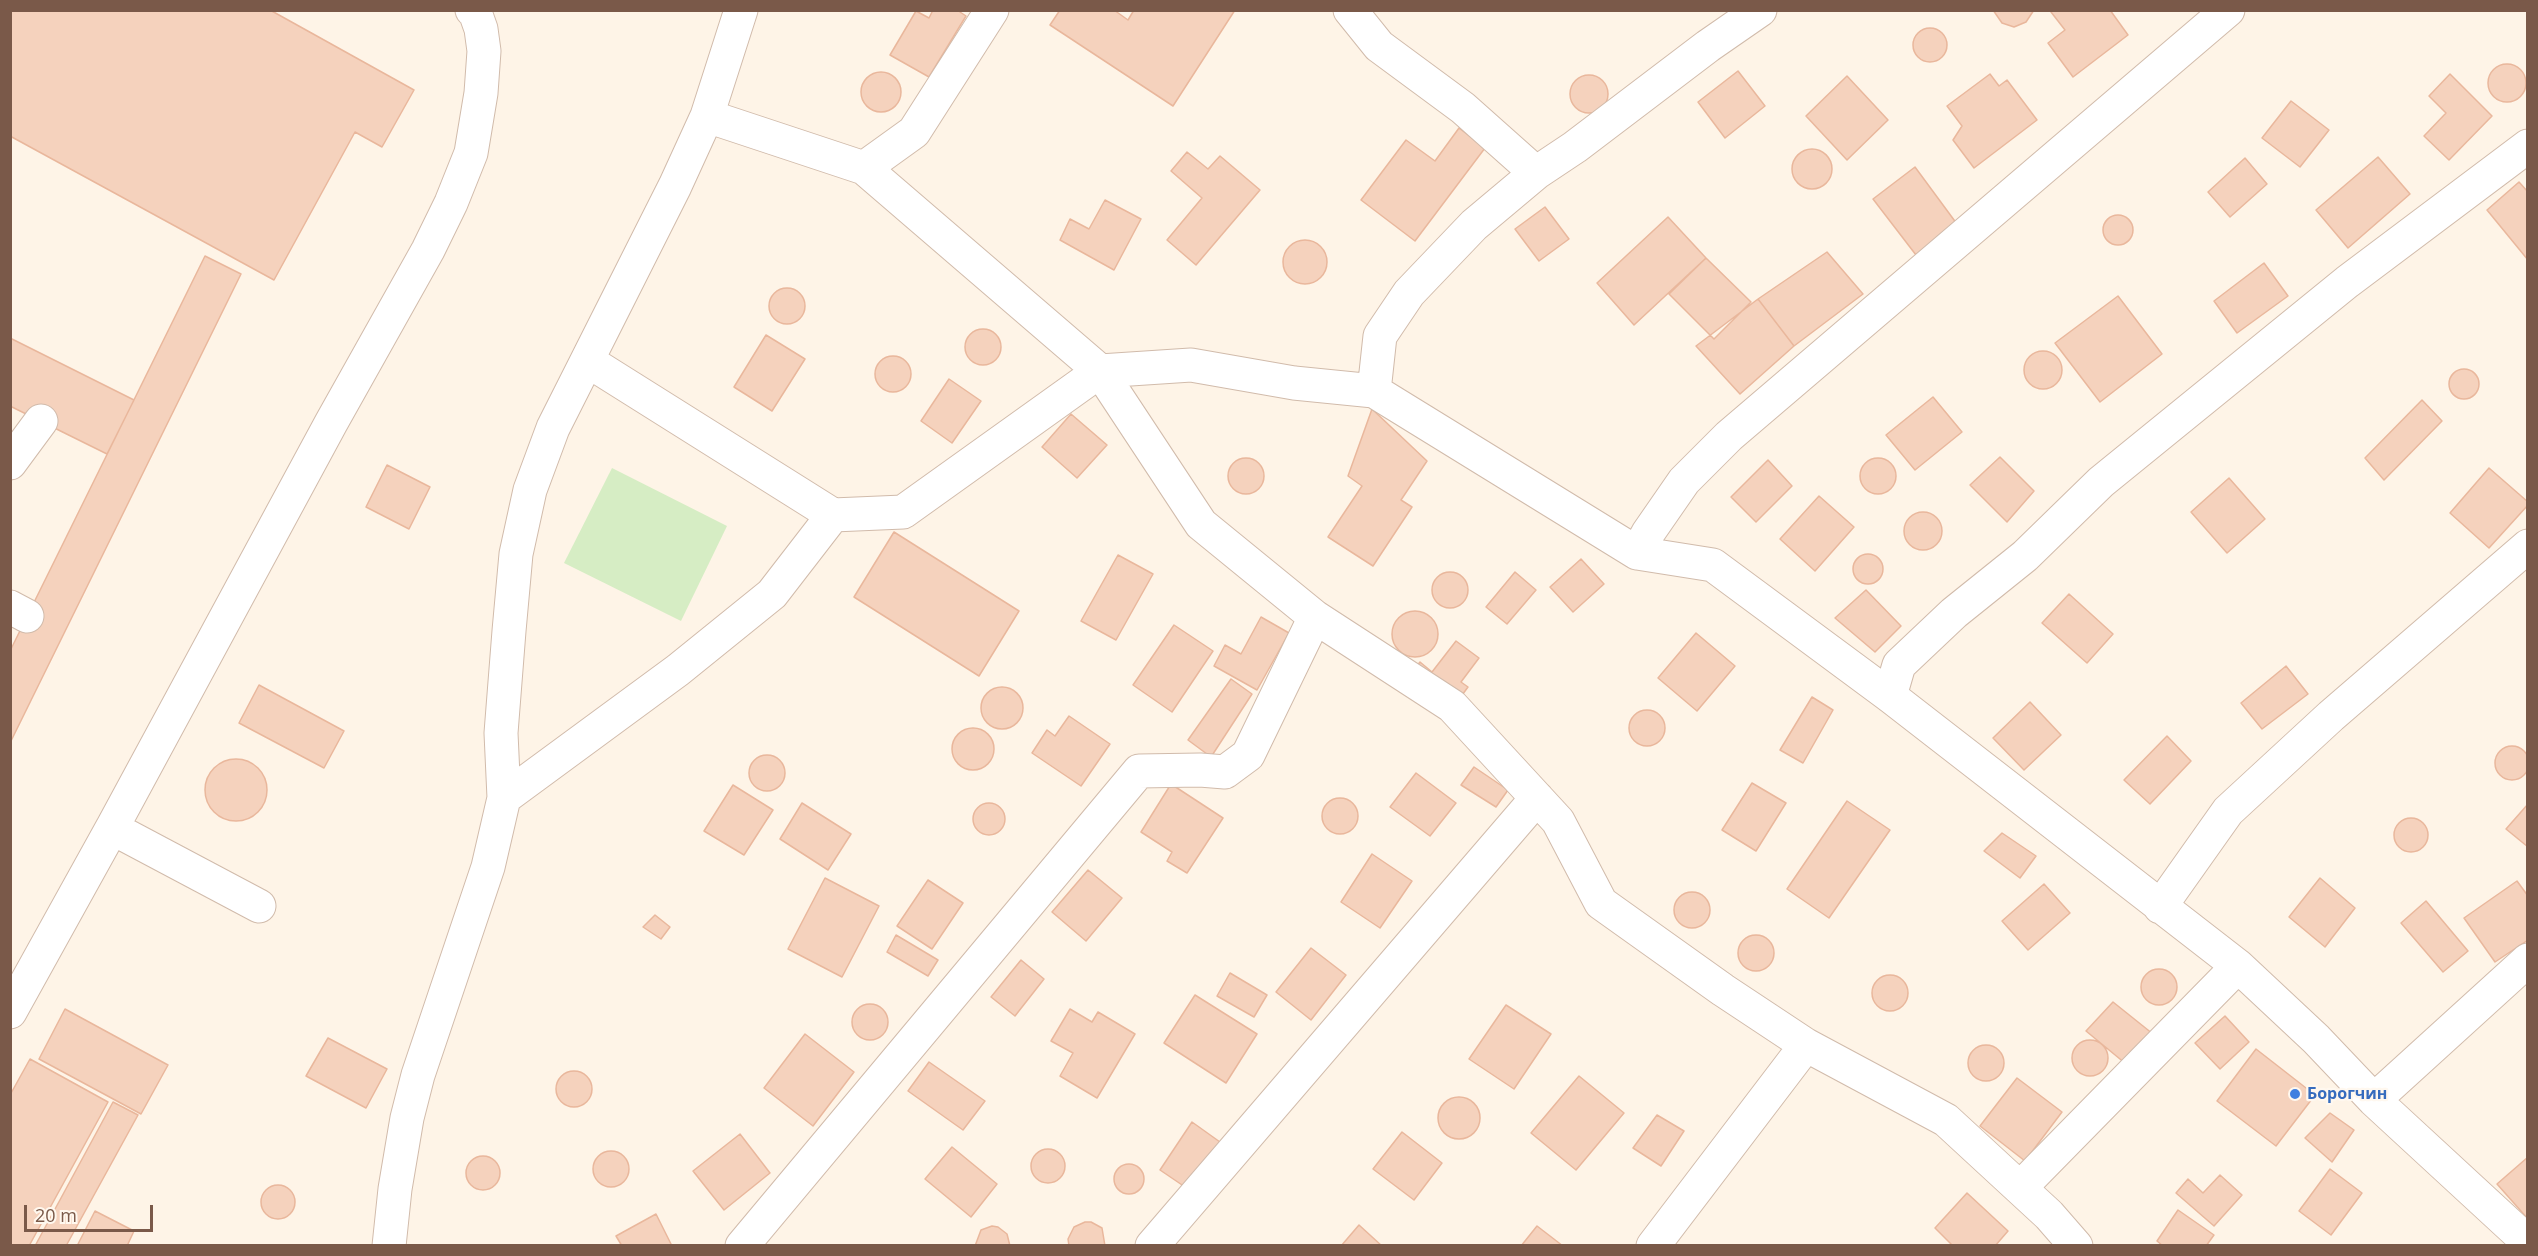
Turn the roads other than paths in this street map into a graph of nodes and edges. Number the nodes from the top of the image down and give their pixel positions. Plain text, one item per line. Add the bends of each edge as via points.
1 (472, 10) edge
2 (741, 10) edge
3 (992, 10) edge
4 (1350, 10) edge
5 (1760, 10) edge
6 (2228, 10) edge
7 (707, 116) junction
8 (2528, 146) edge
9 (864, 168) junction
10 (1536, 173) junction
11 (588, 361) junction
12 (1100, 371) junction
13 (1374, 391) junction
14 (41, 421) dead end
15 (10, 463) edge
16 (833, 515) junction
17 (2528, 546) edge
18 (1637, 553) junction
19 (1315, 617) junction
20 (1890, 696) junction
21 (504, 798) junction
22 (1537, 798) junction
23 (112, 828) junction
24 (260, 906) dead end
25 (2160, 907) junction
26 (2528, 960) edge
27 (2238, 966) junction
28 (10, 1012) edge
29 (1806, 1045) junction
30 (2374, 1100) junction
31 (2020, 1188) junction
32 (2057, 1239) edge
33 (2528, 1242) edge
34 (389, 1245) edge
35 (742, 1245) edge
36 (1152, 1245) edge
37 (1653, 1245) edge

1 - 23 street via 482,28 480,93 471,153 451,203
2 - 7 street
3 - 9 street via 914,132
4 - 10 street via 1379,46 1463,108
5 - 10 street
6 - 18 street via 1729,436 1684,481
7 - 9 street
7 - 11 street
8 - 20 street via 2347,282 2101,482 2025,556 1954,613 1899,665
9 - 12 street
10 - 13 street via 1474,225 1409,293 1380,336
11 - 16 street
11 - 21 street via 553,428 530,490 516,554 501,733
12 - 13 street via 1191,365 1294,383
12 - 16 street via 903,512
12 - 19 street via 1201,524
13 - 18 street
14 - 15 street
16 - 21 street via 772,594 678,670
17 - 25 street via 2331,716 2228,811
18 - 20 street via 1713,565
19 - 22 street via 1452,706
19 - 35 street via 1248,755 1225,772 1139,771
20 - 25 street
21 - 34 street via 488,867 418,1075 407,1118
22 - 29 street via 1558,820 1601,903
22 - 36 street
23 - 24 street
23 - 28 street
25 - 27 street
26 - 30 street
27 - 30 street
27 - 31 street
29 - 31 street via 1946,1120
29 - 37 street
30 - 33 street
31 - 32 street via 2049,1215

